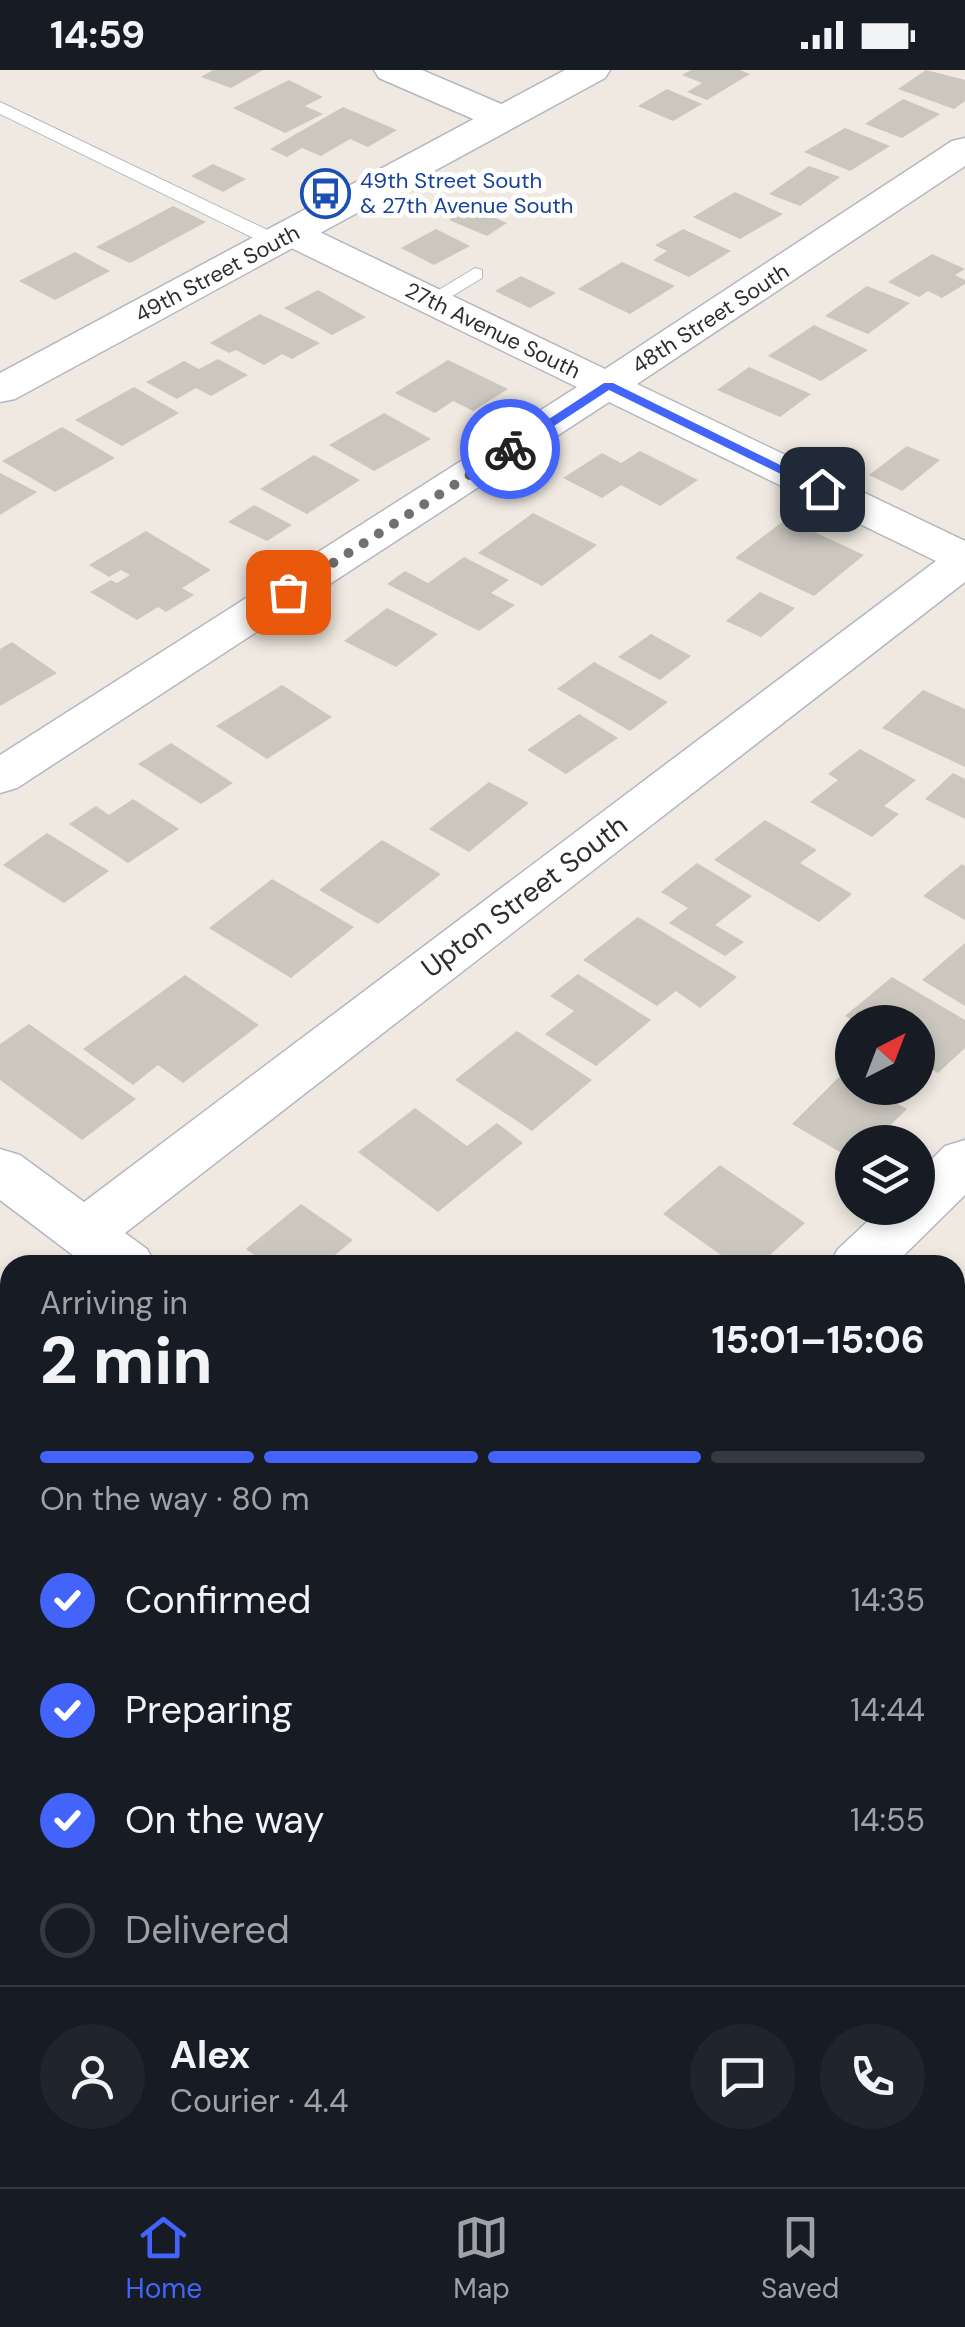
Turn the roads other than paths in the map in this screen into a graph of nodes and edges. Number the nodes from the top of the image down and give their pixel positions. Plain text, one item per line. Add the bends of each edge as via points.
1 (392, 70) edge
2 (592, 70) edge
3 (0, 107) edge
4 (500, 117) junction
5 (965, 149) edge
6 (283, 237) junction
7 (475, 274) dead end
8 (432, 300) junction
9 (8, 377) edge
10 (608, 385) junction
11 (965, 559) edge
12 (0, 777) edge
13 (965, 1161) edge
14 (0, 1170) edge
15 (935, 1190) edge
16 (899, 1225) edge
17 (105, 1249) edge
18 (868, 1255) edge

1 - 4 street
2 - 4 street, 49th Street South
3 - 6 lane
4 - 6 street, 49th Street South
5 - 10 street, 48th Street South
6 - 8 street, 27th Avenue South
6 - 9 street, 49th Street South
7 - 8 lane
8 - 10 street, 27th Avenue South
10 - 11 street, 27th Avenue South
10 - 12 street, 48th Street South
11 - 17 street, Upton Street South
13 - 15 street
14 - 17 street
16 - 18 street

